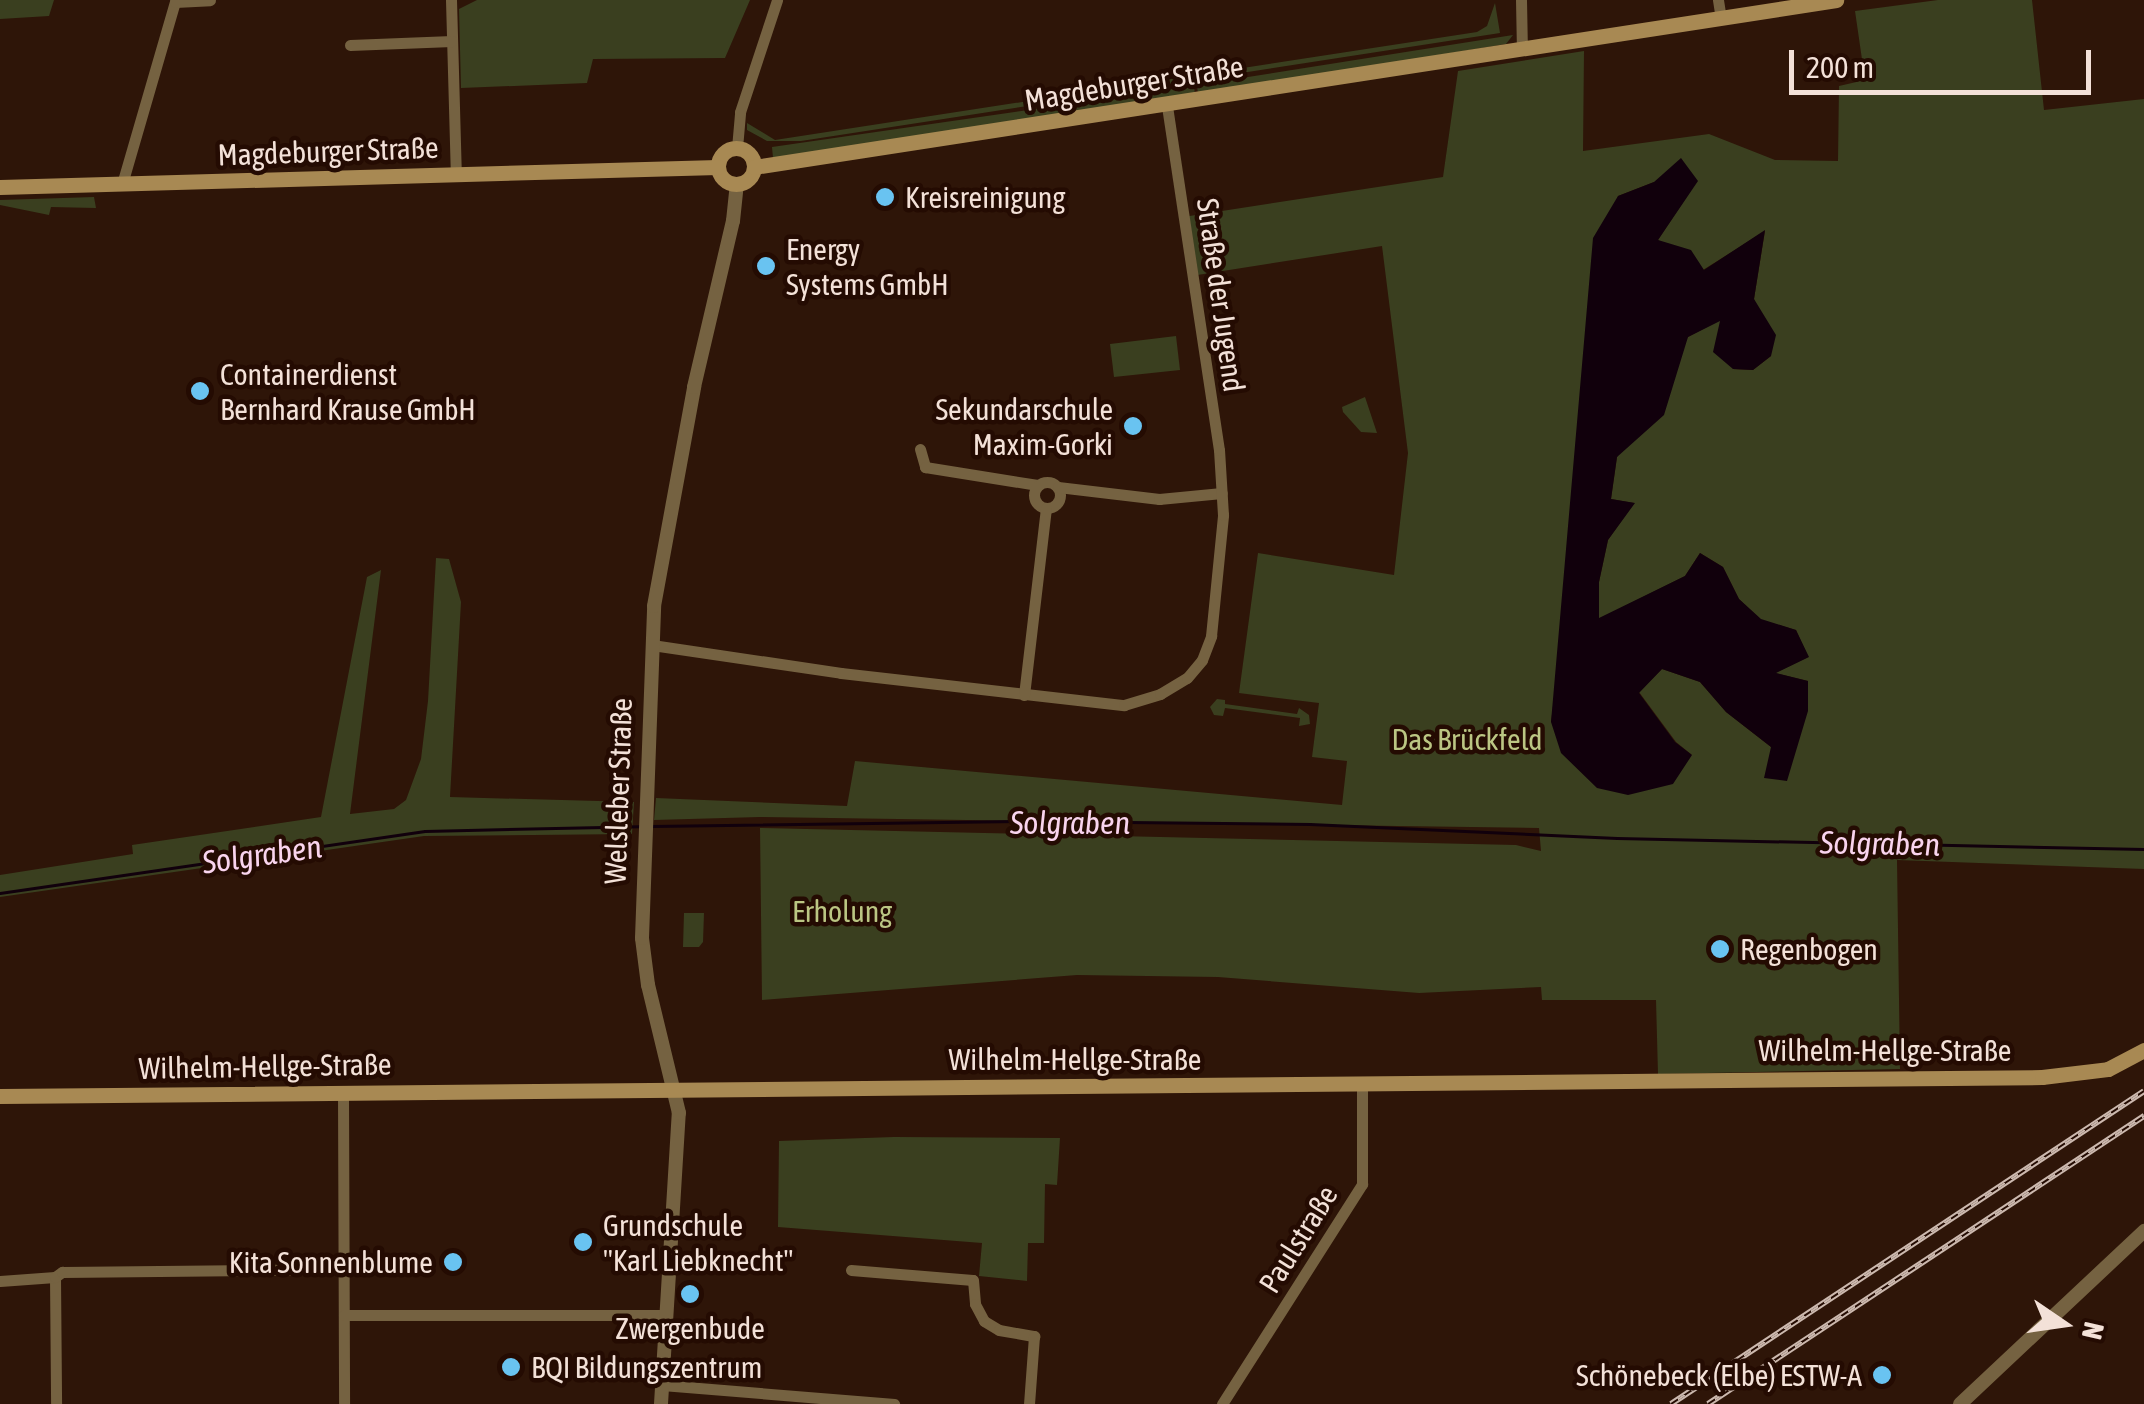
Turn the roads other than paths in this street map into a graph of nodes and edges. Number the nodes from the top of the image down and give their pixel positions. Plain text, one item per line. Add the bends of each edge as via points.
1 (210, 0) edge
2 (450, 0) edge
3 (776, 0) edge
4 (1521, 0) edge
5 (1718, 0) edge
6 (1836, 0) edge
7 (1721, 18) junction
8 (452, 41) junction
9 (350, 44) dead end
10 (1522, 50) junction
11 (1167, 105) junction
12 (736, 148) junction
13 (718, 167) junction
14 (754, 167) junction
15 (456, 174) junction
16 (122, 184) junction
17 (736, 184) junction
18 (0, 187) edge
19 (920, 449) dead end
20 (1038, 485) junction
21 (1058, 487) junction
22 (1222, 493) junction
23 (1046, 508) junction
24 (652, 645) junction
25 (1024, 694) junction
26 (2144, 1050) edge
27 (1362, 1084) junction
28 (674, 1090) junction
29 (342, 1093) junction
30 (0, 1096) edge
31 (2144, 1231) edge
32 (343, 1268) junction
33 (851, 1270) dead end
34 (55, 1277) junction
35 (0, 1282) edge
36 (344, 1315) junction
37 (667, 1315) junction
38 (662, 1385) junction
39 (816, 1401) edge
40 (56, 1404) edge
41 (344, 1404) edge
42 (661, 1404) edge
43 (894, 1404) edge
44 (1029, 1404) edge
45 (1222, 1404) edge
46 (1960, 1404) edge

1 - 16 street via 175,2
2 - 8 street
3 - 12 street via 740,112
4 - 10 street
5 - 7 street
6 - 7 main road, Magdeburger Straße
7 - 10 main road, Magdeburger Straße
8 - 9 street
8 - 15 street
10 - 11 main road, Magdeburger Straße
11 - 14 main road, Magdeburger Straße
11 - 22 street, Straße der Jugend
12 - 13 main road via 724,152
12 - 14 main road via 748,152
13 - 15 main road, Magdeburger Straße
13 - 17 main road
14 - 17 main road
15 - 16 main road, Magdeburger Straße
16 - 18 main road, Magdeburger Straße
17 - 24 street, Welsleber Straße via 659,561
19 - 20 street via 926,467
20 - 21 street
20 - 23 street via 1034,500
21 - 22 street via 1159,500
21 - 23 street via 1058,502
22 - 25 street, Straße der Jugend via 1211,636 1187,678 1124,705
23 - 25 street
24 - 25 street, Straße der Jugend
24 - 28 street, Welsleber Straße via 644,954
26 - 27 main road, Wilhelm-Hellge-Straße via 2108,1069 2068,1076
27 - 28 main road, Wilhelm-Hellge-Straße
27 - 45 street, Paulstraße via 1362,1184
28 - 29 main road, Wilhelm-Hellge-Straße
28 - 37 street, Welsleber Straße via 679,1133
29 - 30 main road, Wilhelm-Hellge-Straße
29 - 32 street
31 - 46 street
32 - 34 street
32 - 36 street
33 - 44 street via 973,1280 984,1321 1034,1336
34 - 35 street
34 - 40 street
36 - 37 street
36 - 41 street
37 - 38 street, Welsleber Straße
38 - 39 street
38 - 42 street, Welsleber Straße
39 - 43 street

